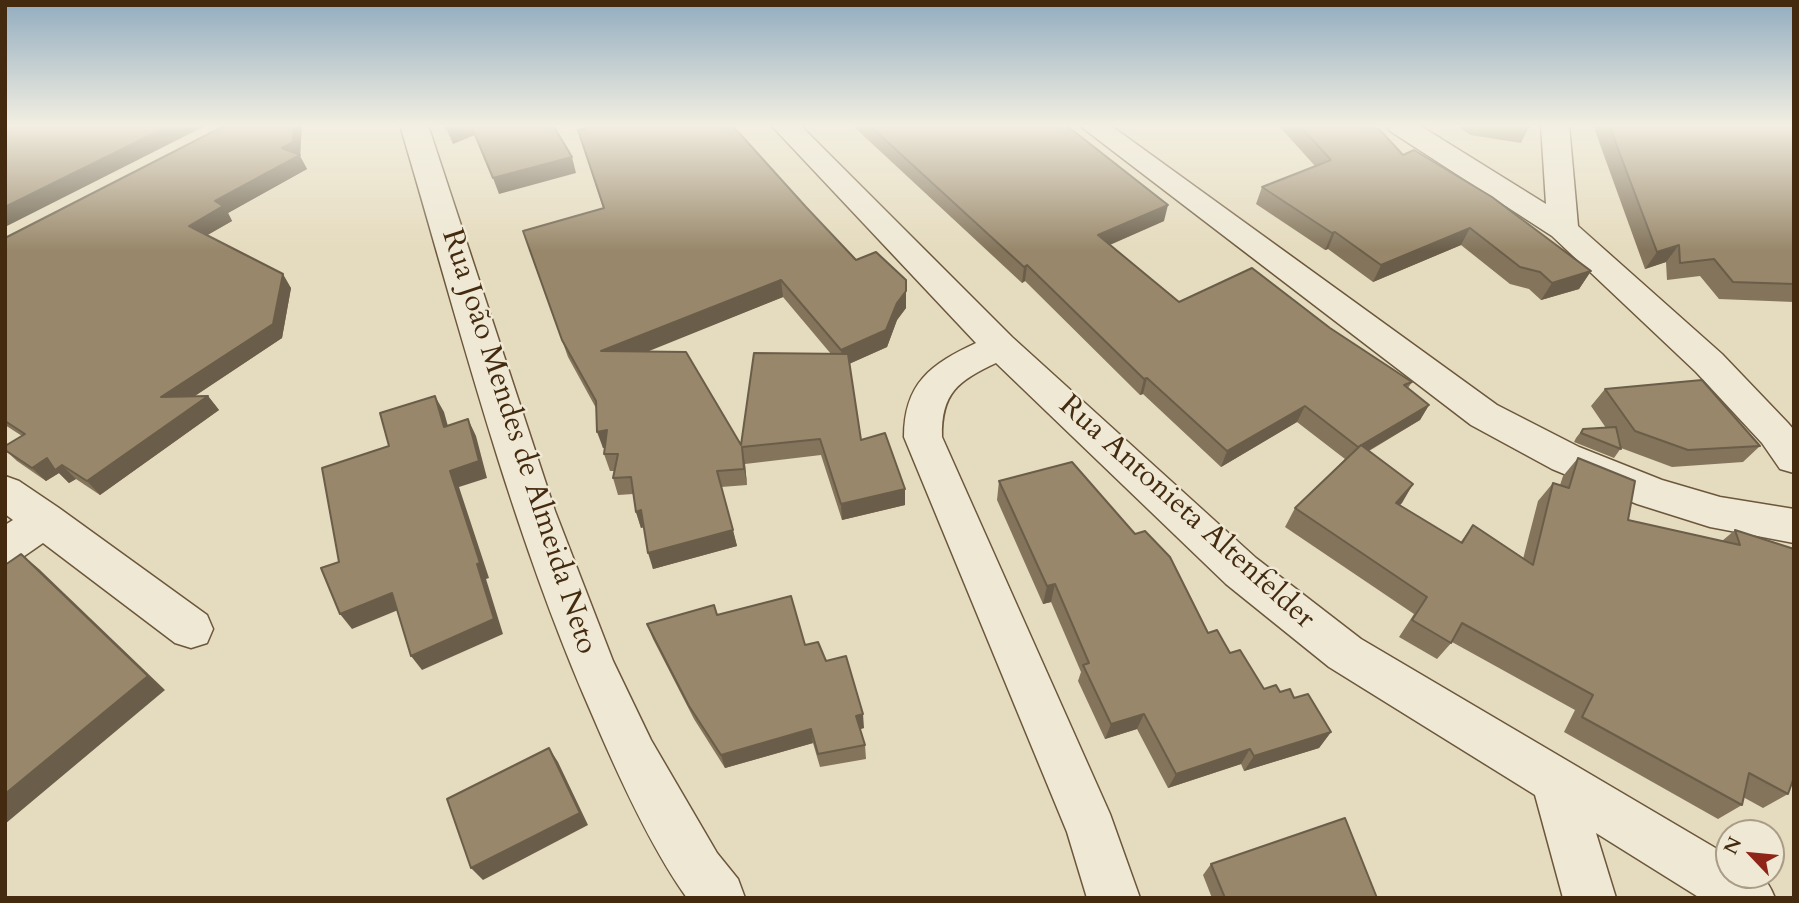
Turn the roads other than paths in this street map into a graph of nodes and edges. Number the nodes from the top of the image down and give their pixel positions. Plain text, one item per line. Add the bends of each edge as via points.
1 (427, 167) edge
2 (826, 167) edge
3 (1150, 167) edge
4 (1466, 167) edge
5 (1558, 167) edge
6 (1563, 229) junction
7 (1000, 346) junction
8 (1794, 458) edge
9 (5, 492) edge
10 (44, 520) junction
11 (1794, 526) edge
12 (5, 547) edge
13 (191, 629) dead end
14 (1555, 780) junction
15 (719, 898) edge
16 (1114, 898) edge
17 (1590, 898) edge
18 (1749, 898) edge

1 - 15 street, Rua João Mendes de Almeida Neto via 535,511 592,664 634,756
2 - 7 street, Rua Antonieta Altenfelder
3 - 11 street via 1484,415 1536,446 1620,483 1698,507
4 - 6 street
5 - 6 street
6 - 8 street via 1709,363
7 - 14 street, Rua Antonieta Altenfelder via 1241,571 1345,653
7 - 16 street via 936,385 924,407 923,437 1092,832
9 - 10 street
10 - 12 street
10 - 13 street
14 - 17 street
14 - 18 street, Rua Antonieta Altenfelder

